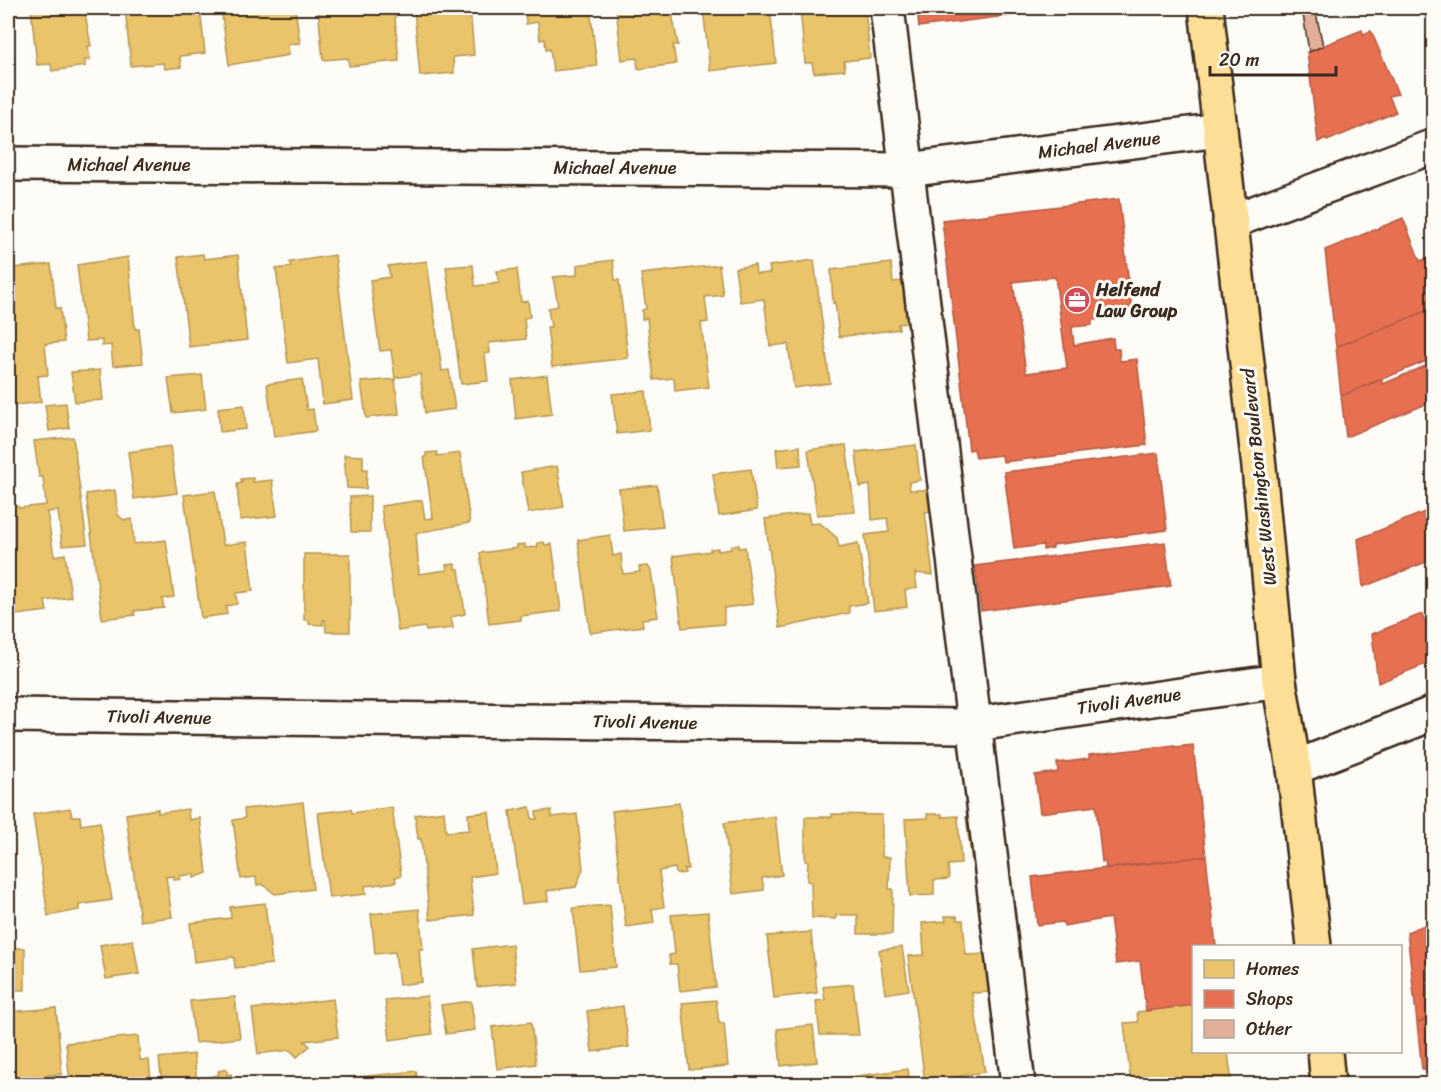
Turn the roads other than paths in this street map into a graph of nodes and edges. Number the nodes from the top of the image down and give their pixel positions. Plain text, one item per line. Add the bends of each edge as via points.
1 (887, 8) edge
2 (1206, 8) edge
3 (1220, 130) junction
4 (1434, 146) edge
5 (8, 164) edge
6 (907, 170) junction
7 (1230, 222) junction
8 (1279, 681) junction
9 (1434, 713) edge
10 (8, 715) edge
11 (974, 722) junction
12 (1294, 768) junction
13 (1314, 945) edge
14 (1325, 1053) edge
15 (1018, 1084) edge
16 (1328, 1084) edge

1 - 6 street
2 - 3 main road, West Washington Boulevard
3 - 6 street, Michael Avenue
3 - 7 main road, West Washington Boulevard
4 - 7 street
5 - 6 street, Michael Avenue
6 - 11 street
7 - 8 main road, West Washington Boulevard
8 - 11 street, Tivoli Avenue
8 - 12 main road, West Washington Boulevard
9 - 12 street
10 - 11 street, Tivoli Avenue via 962,726
11 - 15 street
12 - 13 main road, West Washington Boulevard
14 - 16 main road

